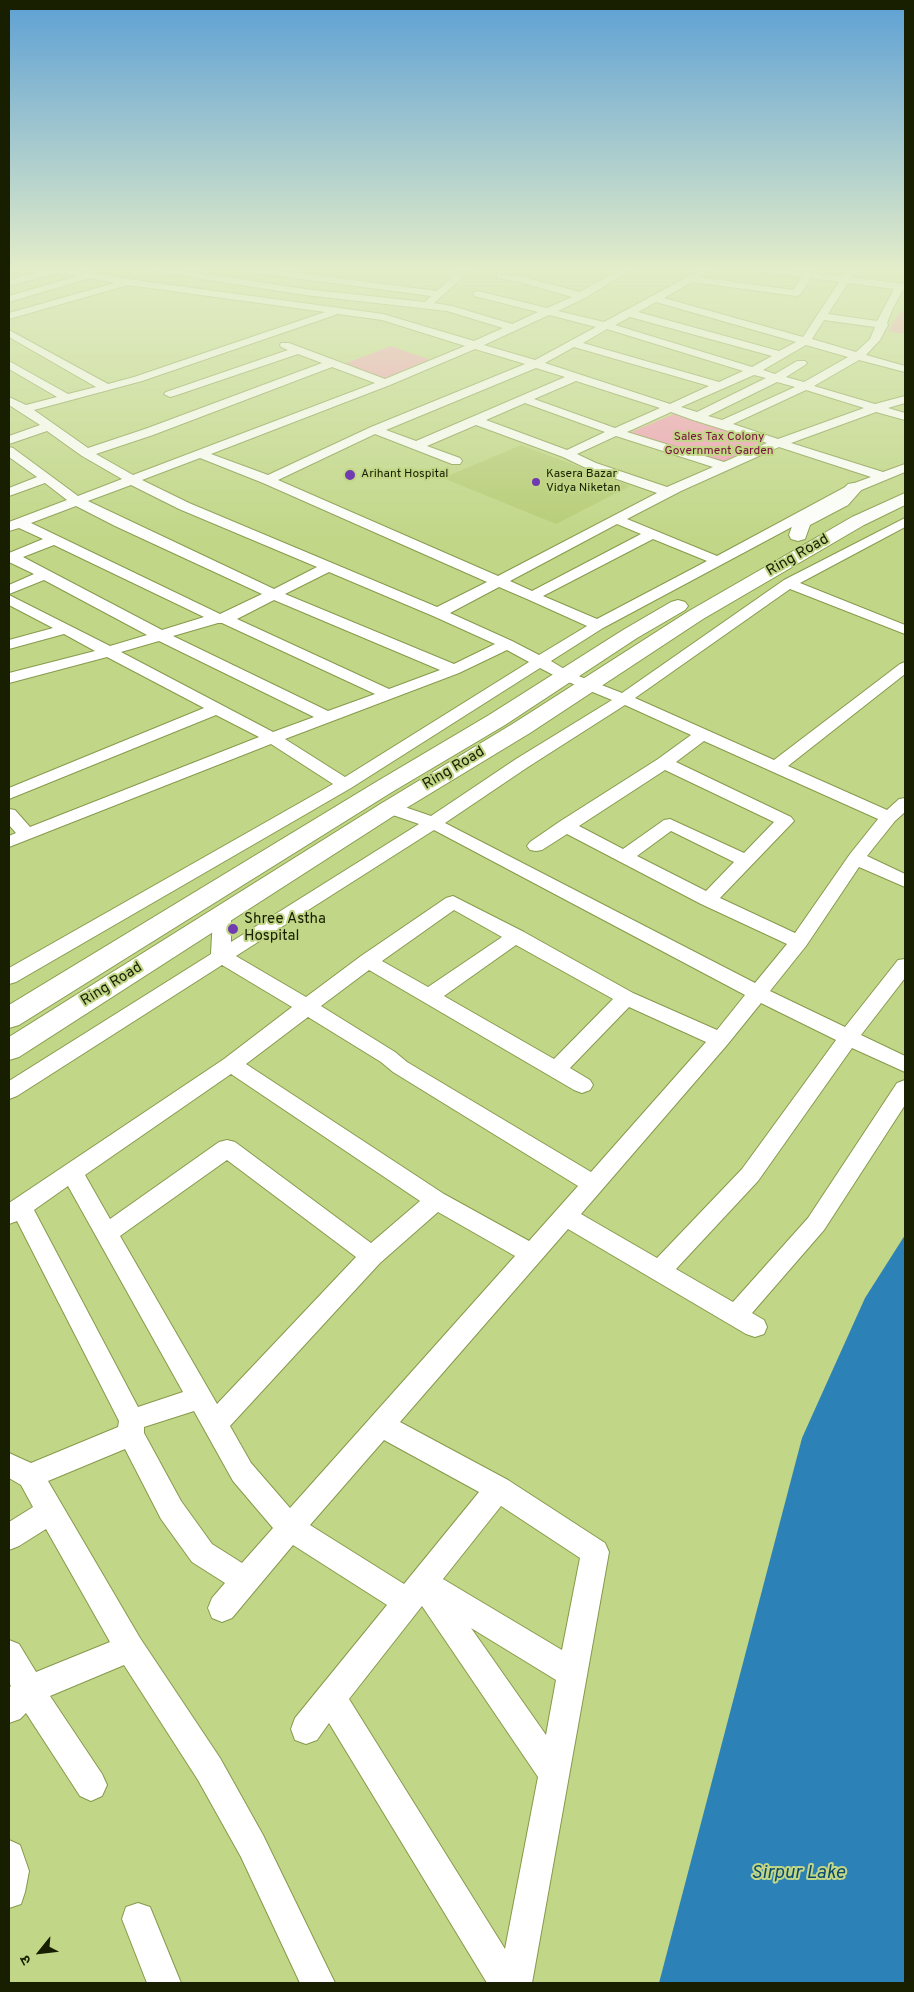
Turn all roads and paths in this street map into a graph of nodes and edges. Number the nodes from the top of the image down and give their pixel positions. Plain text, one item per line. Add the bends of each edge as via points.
1 (61, 362) edge
2 (187, 362) edge
3 (258, 362) edge
4 (438, 362) edge
5 (529, 362) edge
6 (540, 362) edge
7 (637, 362) edge
8 (724, 362) edge
9 (769, 362) edge
10 (846, 362) edge
11 (881, 362) edge
12 (332, 363) joint
13 (801, 363) dead end
14 (9, 364) edge
15 (536, 364) junction
16 (905, 369) edge
17 (753, 371) junction
18 (575, 378) junction
19 (776, 378) junction
20 (138, 379) junction
21 (386, 383) junction
22 (720, 386) junction
23 (804, 387) junction
24 (107, 388) junction
25 (162, 391) junction
26 (67, 398) junction
27 (524, 399) junction
28 (905, 399) edge
29 (9, 400) edge
30 (875, 408) junction
31 (25, 409) junction
32 (671, 409) junction
33 (201, 412) junction
34 (697, 417) junction
35 (905, 417) edge
36 (477, 422) junction
37 (722, 425) junction
38 (49, 426) junction
39 (376, 430) junction
40 (618, 433) junction
41 (9, 440) edge
42 (778, 443) junction
43 (416, 446) junction
44 (9, 451) edge
45 (86, 452) junction
46 (201, 454) junction
47 (567, 454) junction
48 (22, 461) junction
49 (456, 461) dead end
50 (9, 466) edge
51 (726, 467) junction
52 (905, 468) edge
53 (881, 476) junction
54 (47, 478) junction
55 (132, 480) junction
56 (268, 480) junction
57 (905, 483) edge
58 (854, 488) junction
59 (9, 492) edge
60 (668, 492) junction
61 (905, 498) edge
62 (77, 501) junction
63 (616, 519) junction
64 (905, 522) edge
65 (14, 525) edge
66 (652, 534) junction
67 (798, 535) junction
68 (56, 539) junction
69 (10, 558) edge
70 (716, 560) junction
71 (328, 567) junction
72 (46, 574) junction
73 (496, 580) junction
74 (789, 583) junction
75 (9, 590) edge
76 (273, 594) junction
77 (532, 596) junction
78 (9, 599) edge
79 (438, 613) junction
80 (221, 618) junction
81 (598, 625) junction
82 (66, 629) junction
83 (905, 630) edge
84 (161, 636) junction
85 (507, 644) junction
86 (9, 645) edge
87 (107, 652) junction
88 (540, 662) junction
89 (905, 668) edge
90 (454, 670) junction
91 (566, 676) junction
92 (9, 678) edge
93 (588, 685) junction
94 (389, 695) junction
95 (624, 699) junction
96 (216, 709) junction
97 (326, 717) junction
98 (703, 734) junction
99 (272, 738) junction
100 (664, 763) junction
101 (777, 766) junction
102 (345, 784) junction
103 (9, 794) edge
104 (905, 803) edge
105 (390, 808) junction
106 (9, 814) edge
107 (890, 817) junction
108 (433, 823) junction
109 (565, 826) junction
110 (27, 835) junction
111 (9, 842) edge
112 (536, 846) dead end
113 (624, 858) junction
114 (856, 858) junction
115 (746, 861) junction
116 (905, 881) edge
117 (708, 900) junction
118 (222, 916) junction
119 (517, 936) junction
120 (799, 942) junction
121 (221, 956) junction
122 (368, 960) junction
123 (905, 965) edge
124 (9, 977) edge
125 (757, 993) junction
126 (431, 995) junction
127 (626, 998) junction
128 (307, 1007) junction
129 (9, 1018) edge
130 (848, 1038) junction
131 (720, 1040) junction
132 (9, 1050) edge
133 (231, 1064) junction
134 (905, 1065) edge
135 (556, 1070) junction
136 (582, 1085) dead end
137 (905, 1088) edge
138 (9, 1091) edge
139 (71, 1171) junction
140 (593, 1184) junction
141 (436, 1200) junction
142 (15, 1210) edge
143 (565, 1216) junction
144 (107, 1233) junction
145 (531, 1253) junction
146 (372, 1256) junction
147 (659, 1271) junction
148 (201, 1398) junction
149 (380, 1424) junction
150 (214, 1425) junction
151 (131, 1427) junction
152 (19, 1470) edge
153 (498, 1489) junction
154 (51, 1511) junction
155 (290, 1528) junction
156 (9, 1538) edge
157 (246, 1581) junction
158 (416, 1592) junction
159 (222, 1608) dead end
160 (130, 1648) junction
161 (9, 1654) edge
162 (572, 1673) junction
163 (331, 1698) junction
164 (19, 1699) edge
165 (306, 1730) dead end
166 (554, 1774) junction
167 (90, 1785) dead end
168 (9, 1856) edge
169 (9, 1892) edge
170 (138, 1919) dead end
171 (164, 1983) edge
172 (318, 1983) edge
173 (506, 1983) edge
174 (515, 1983) edge

1 - 24 street
2 - 20 street
3 - 25 street
4 - 21 street
5 - 15 street
6 - 15 street
7 - 22 street
8 - 17 street
9 - 17 street
10 - 23 street
11 - 16 street
12 - 21 street
12 - 33 street
13 - 19 street
14 - 26 street
15 - 18 street
15 - 39 street
17 - 19 street
17 - 22 street
18 - 27 street
18 - 32 street
19 - 23 street
19 - 34 street
20 - 24 street
20 - 25 street
21 - 46 street
22 - 32 street
23 - 30 street
23 - 37 street
24 - 26 street
25 - 33 street
26 - 31 street
27 - 36 street
27 - 40 street
28 - 30 street
29 - 31 street
30 - 35 street
30 - 42 street
31 - 38 street
32 - 34 street
32 - 40 street
33 - 45 street
34 - 37 street
36 - 43 street
36 - 47 street
37 - 42 street
38 - 41 street
38 - 45 street
39 - 43 street
39 - 56 street
40 - 47 street
40 - 51 street
42 - 51 street
42 - 53 street
43 - 49 street
44 - 48 street
45 - 55 street
46 - 55 street
46 - 56 street
47 - 60 street
48 - 50 street
48 - 54 street
51 - 60 street
52 - 53 street
53 - 58 street
54 - 59 street
54 - 62 street
55 - 62 street
55 - 71 street via 184,506
56 - 73 street
57 - 67 highway, Ring Road
58 - 67 highway via 842,501 801,522
58 - 70 street
60 - 63 street
61 - 93 highway, Ring Road via 858,521 704,610
62 - 65 street
62 - 76 street
63 - 66 street
63 - 73 street
64 - 74 street
65 - 68 street
66 - 70 street
66 - 77 street
67 - 91 highway, Ring Road via 630,634
68 - 69 street
68 - 80 street
69 - 72 street
70 - 81 street
71 - 76 street
71 - 79 street
72 - 75 street
72 - 84 street
73 - 77 street
73 - 79 street
74 - 83 street
74 - 95 street
76 - 80 street
76 - 90 street
77 - 81 street
78 - 82 street
79 - 85 street
80 - 84 street
80 - 94 street
81 - 88 street
82 - 86 street
82 - 87 street
84 - 87 street
84 - 97 street
85 - 88 street
85 - 90 street
87 - 92 street
87 - 96 street
88 - 91 street
88 - 102 street
89 - 101 street
90 - 94 street
91 - 93 street
91 - 129 highway, Ring Road
93 - 95 street
93 - 105 highway, Ring Road
94 - 97 street
95 - 98 street
95 - 108 street
96 - 99 street
96 - 103 street
97 - 99 street
98 - 100 street
98 - 101 street
99 - 102 street
99 - 110 street
100 - 109 street
100 - 115 street via 785,822
101 - 107 street
102 - 124 street
104 - 107 street
105 - 108 street
105 - 118 highway, Ring Road
106 - 110 street
107 - 114 street
108 - 121 street
108 - 125 street
109 - 112 street
109 - 113 street
110 - 111 street
113 - 115 street via 670,824
113 - 117 street
114 - 116 street
114 - 120 street
115 - 117 street
117 - 120 street
118 - 121 street
118 - 132 highway, Ring Road
119 - 122 street via 453,902
119 - 126 street
119 - 127 street
120 - 125 street
121 - 128 street
121 - 138 street
122 - 126 street
122 - 128 street
123 - 130 street
125 - 130 street
125 - 131 street
126 - 135 street
127 - 131 street
127 - 135 street
128 - 133 street
128 - 140 street
130 - 134 street
130 - 147 street via 750,1175
131 - 140 street
133 - 139 street
133 - 141 street
135 - 136 street
137 - 147 street via 816,1224 745,1322
139 - 142 street
139 - 144 street
140 - 143 street
141 - 145 street
141 - 146 street
142 - 151 street
143 - 145 street
143 - 147 street
144 - 146 street via 227,1148
144 - 148 street
145 - 149 street
146 - 150 street
148 - 150 street
148 - 151 street
149 - 153 street
149 - 155 street
150 - 155 street via 242,1472
151 - 152 street
151 - 157 street via 171,1510 202,1553
152 - 154 street
153 - 158 street
153 - 162 street via 595,1552
154 - 156 street
154 - 160 street
155 - 157 street
155 - 158 street
157 - 159 street
158 - 162 street
158 - 163 street
158 - 166 street
160 - 164 street
160 - 172 street via 209,1769 247,1837
161 - 164 street
162 - 166 street
163 - 165 street
163 - 173 street
164 - 167 street
166 - 174 street
168 - 169 street via 13,1872
170 - 171 street

